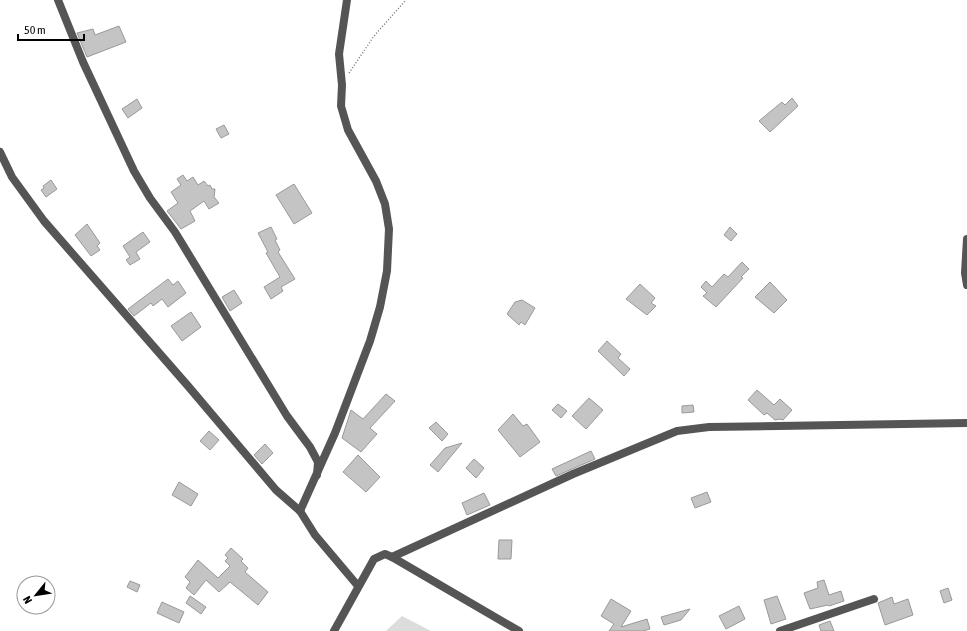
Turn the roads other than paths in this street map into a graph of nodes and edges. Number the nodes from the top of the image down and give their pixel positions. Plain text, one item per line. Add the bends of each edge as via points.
1 (58, 0) edge
2 (347, 0) edge
3 (0, 152) edge
4 (967, 239) edge
5 (967, 285) edge
6 (967, 423) edge
7 (317, 475) junction
8 (300, 511) junction
9 (392, 556) junction
10 (358, 586) junction
11 (874, 599) dead end
12 (334, 631) edge
13 (518, 631) edge
14 (780, 631) edge

1 - 7 street via 83,62 134,170 150,198 175,232 291,422 310,447 318,462
2 - 7 street via 339,54 341,106 348,130 376,181 385,204 389,229 387,271 370,341
3 - 8 street via 12,177 44,221 276,490
4 - 5 street
6 - 9 street via 709,427 677,431 573,474
7 - 8 street
8 - 10 street via 315,535
9 - 10 street via 385,554 374,559
9 - 13 street
10 - 12 street
11 - 14 street

